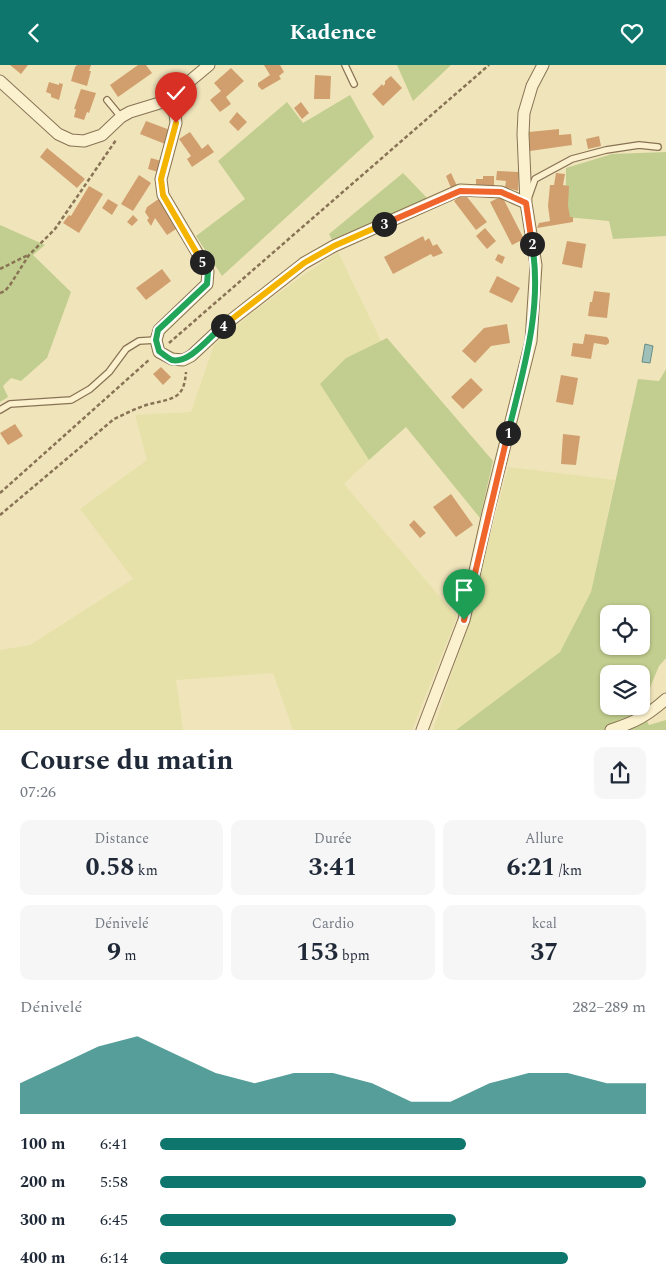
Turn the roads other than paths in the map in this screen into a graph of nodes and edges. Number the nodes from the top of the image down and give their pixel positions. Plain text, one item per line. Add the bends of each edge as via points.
1 (209, 65) edge
2 (345, 65) edge
3 (543, 65) edge
4 (0, 81) edge
5 (354, 84) dead end
6 (107, 101) dead end
7 (166, 101) junction
8 (121, 117) junction
9 (658, 147) dead end
10 (526, 203) junction
11 (157, 346) junction
12 (0, 411) edge
13 (666, 699) edge
14 (422, 730) edge
15 (611, 730) edge

1 - 7 street
2 - 5 lane
3 - 10 street via 532,85 524,113
4 - 8 street via 58,134 71,140 84,141 102,135
6 - 8 lane
7 - 8 street
7 - 11 street via 175,114 176,123 161,179 163,195 208,271 207,284 158,330
9 - 10 lane via 640,145 572,159 535,179
10 - 11 street via 501,192 460,191 334,246 304,263 187,358 172,359
10 - 14 street via 536,265 530,341 464,620
11 - 12 lane via 139,341 126,349 109,372 72,400 10,403
13 - 15 street via 649,714

